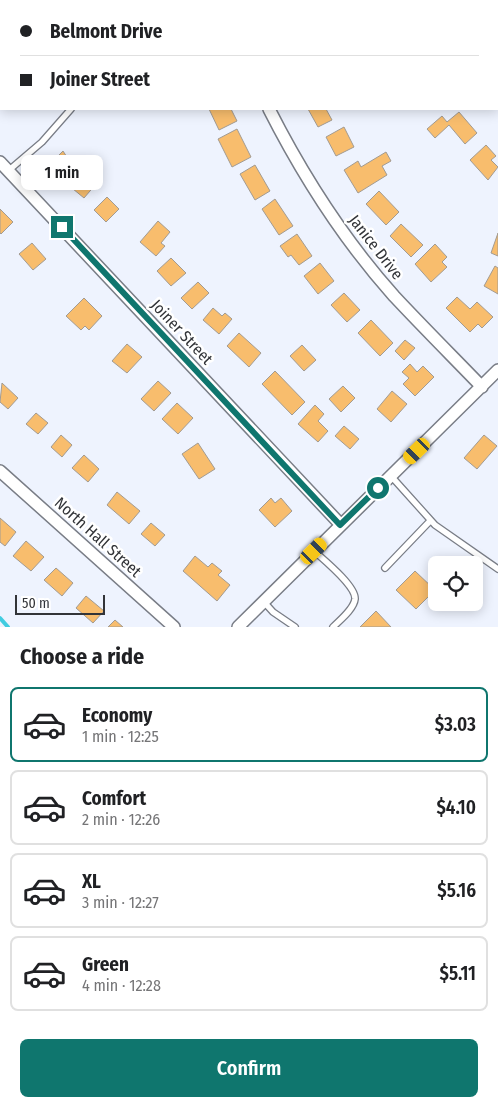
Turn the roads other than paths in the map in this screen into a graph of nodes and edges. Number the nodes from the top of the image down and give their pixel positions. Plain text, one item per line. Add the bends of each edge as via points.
1 (70, 110) edge
2 (270, 110) edge
3 (0, 162) edge
4 (8, 171) junction
5 (498, 370) edge
6 (482, 387) junction
7 (0, 472) edge
8 (391, 476) junction
9 (430, 521) junction
10 (340, 525) junction
11 (314, 551) junction
12 (385, 568) dead end
13 (498, 569) edge
14 (264, 601) junction
15 (174, 627) edge
16 (238, 627) edge
17 (295, 627) edge
18 (333, 627) edge

1 - 4 lane via 42,142
2 - 6 street, Janice Drive via 321,201 356,250
3 - 4 street, Joiner Street
4 - 10 street, Joiner Street
5 - 6 street
6 - 8 street
7 - 15 street, North Hall Street
8 - 9 lane
8 - 10 street
9 - 12 lane
9 - 13 lane
10 - 11 street
11 - 14 street
11 - 18 lane via 353,590 355,600 351,608
14 - 16 street
14 - 17 lane via 273,612

